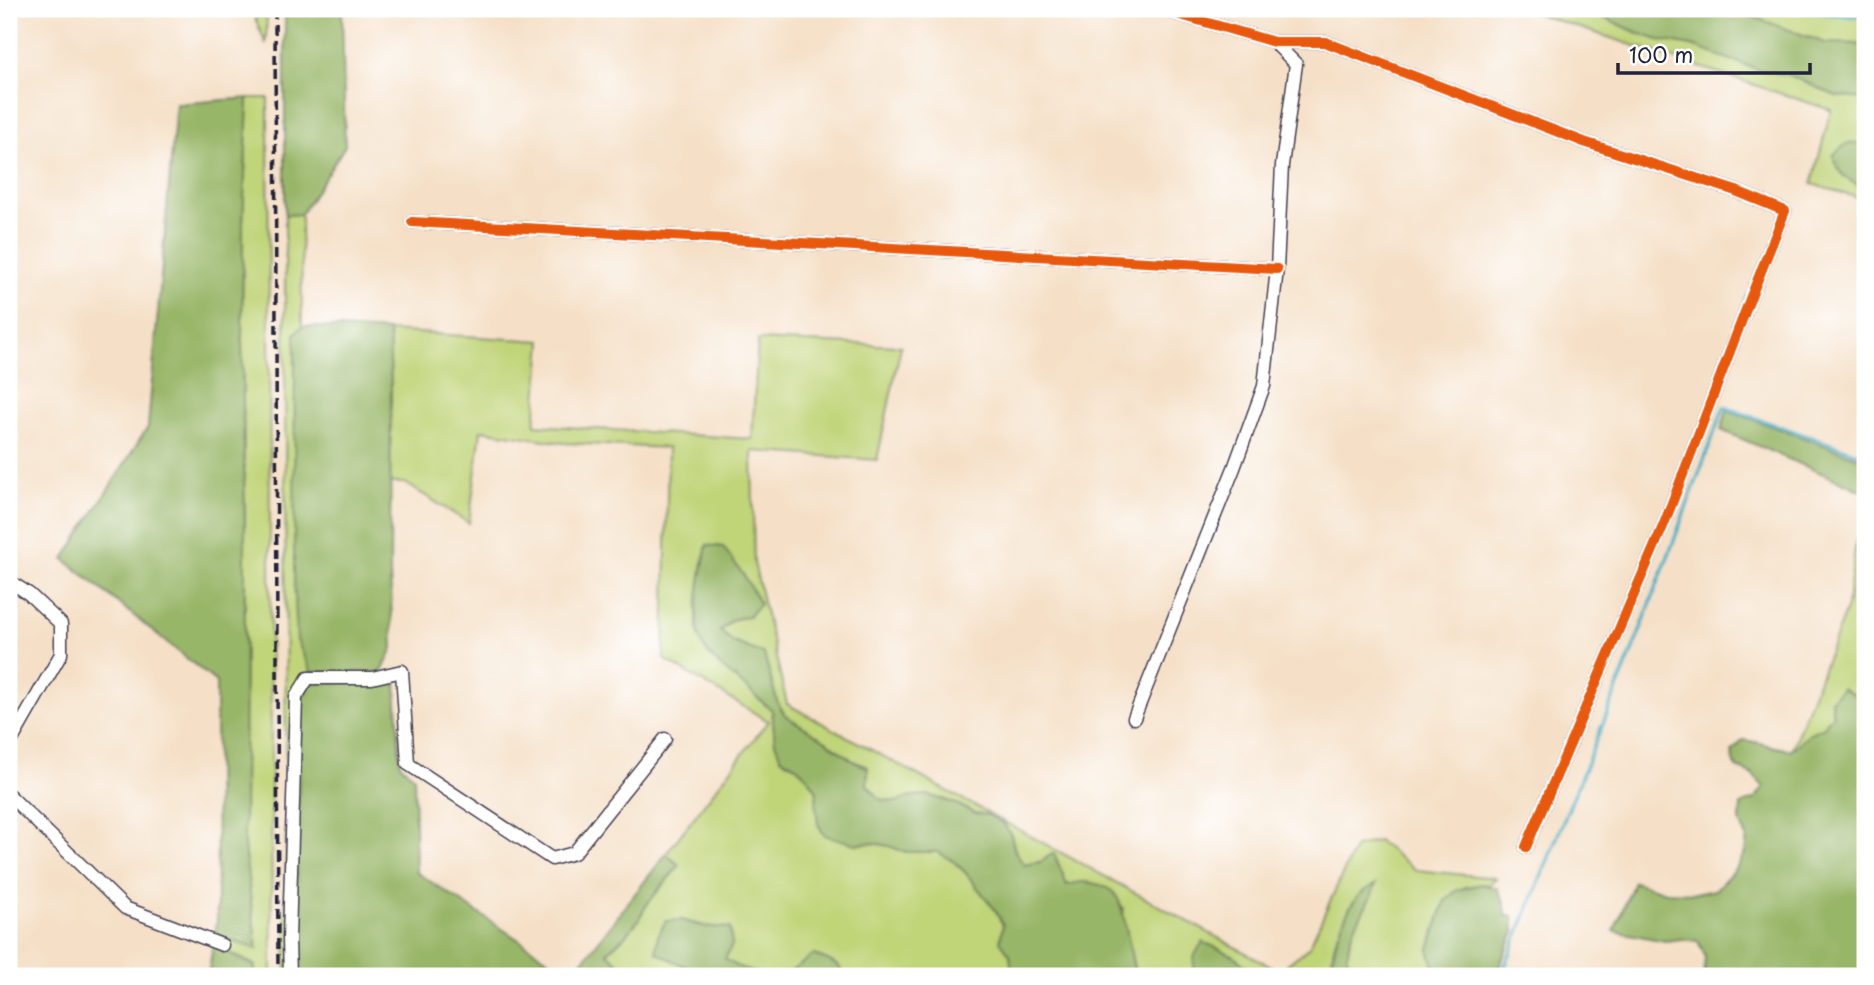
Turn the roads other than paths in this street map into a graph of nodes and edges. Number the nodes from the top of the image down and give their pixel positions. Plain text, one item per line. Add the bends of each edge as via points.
1 (1160, 9) edge
2 (1273, 41) junction
3 (412, 222) dead end
4 (1277, 269) junction
5 (9, 581) edge
6 (1134, 719) dead end
7 (665, 739) dead end
8 (9, 745) edge
9 (9, 795) edge
10 (1526, 847) dead end
11 (222, 945) dead end
12 (290, 976) edge

1 - 2 street
2 - 4 street via 1296,64 1282,165
2 - 10 street via 1325,42 1584,142 1785,211 1664,524
3 - 4 street
4 - 6 street via 1264,386
5 - 8 street via 61,624 61,654
7 - 12 street via 574,853 552,859 408,764 401,671 372,678 308,678 296,697
9 - 11 street via 125,908

